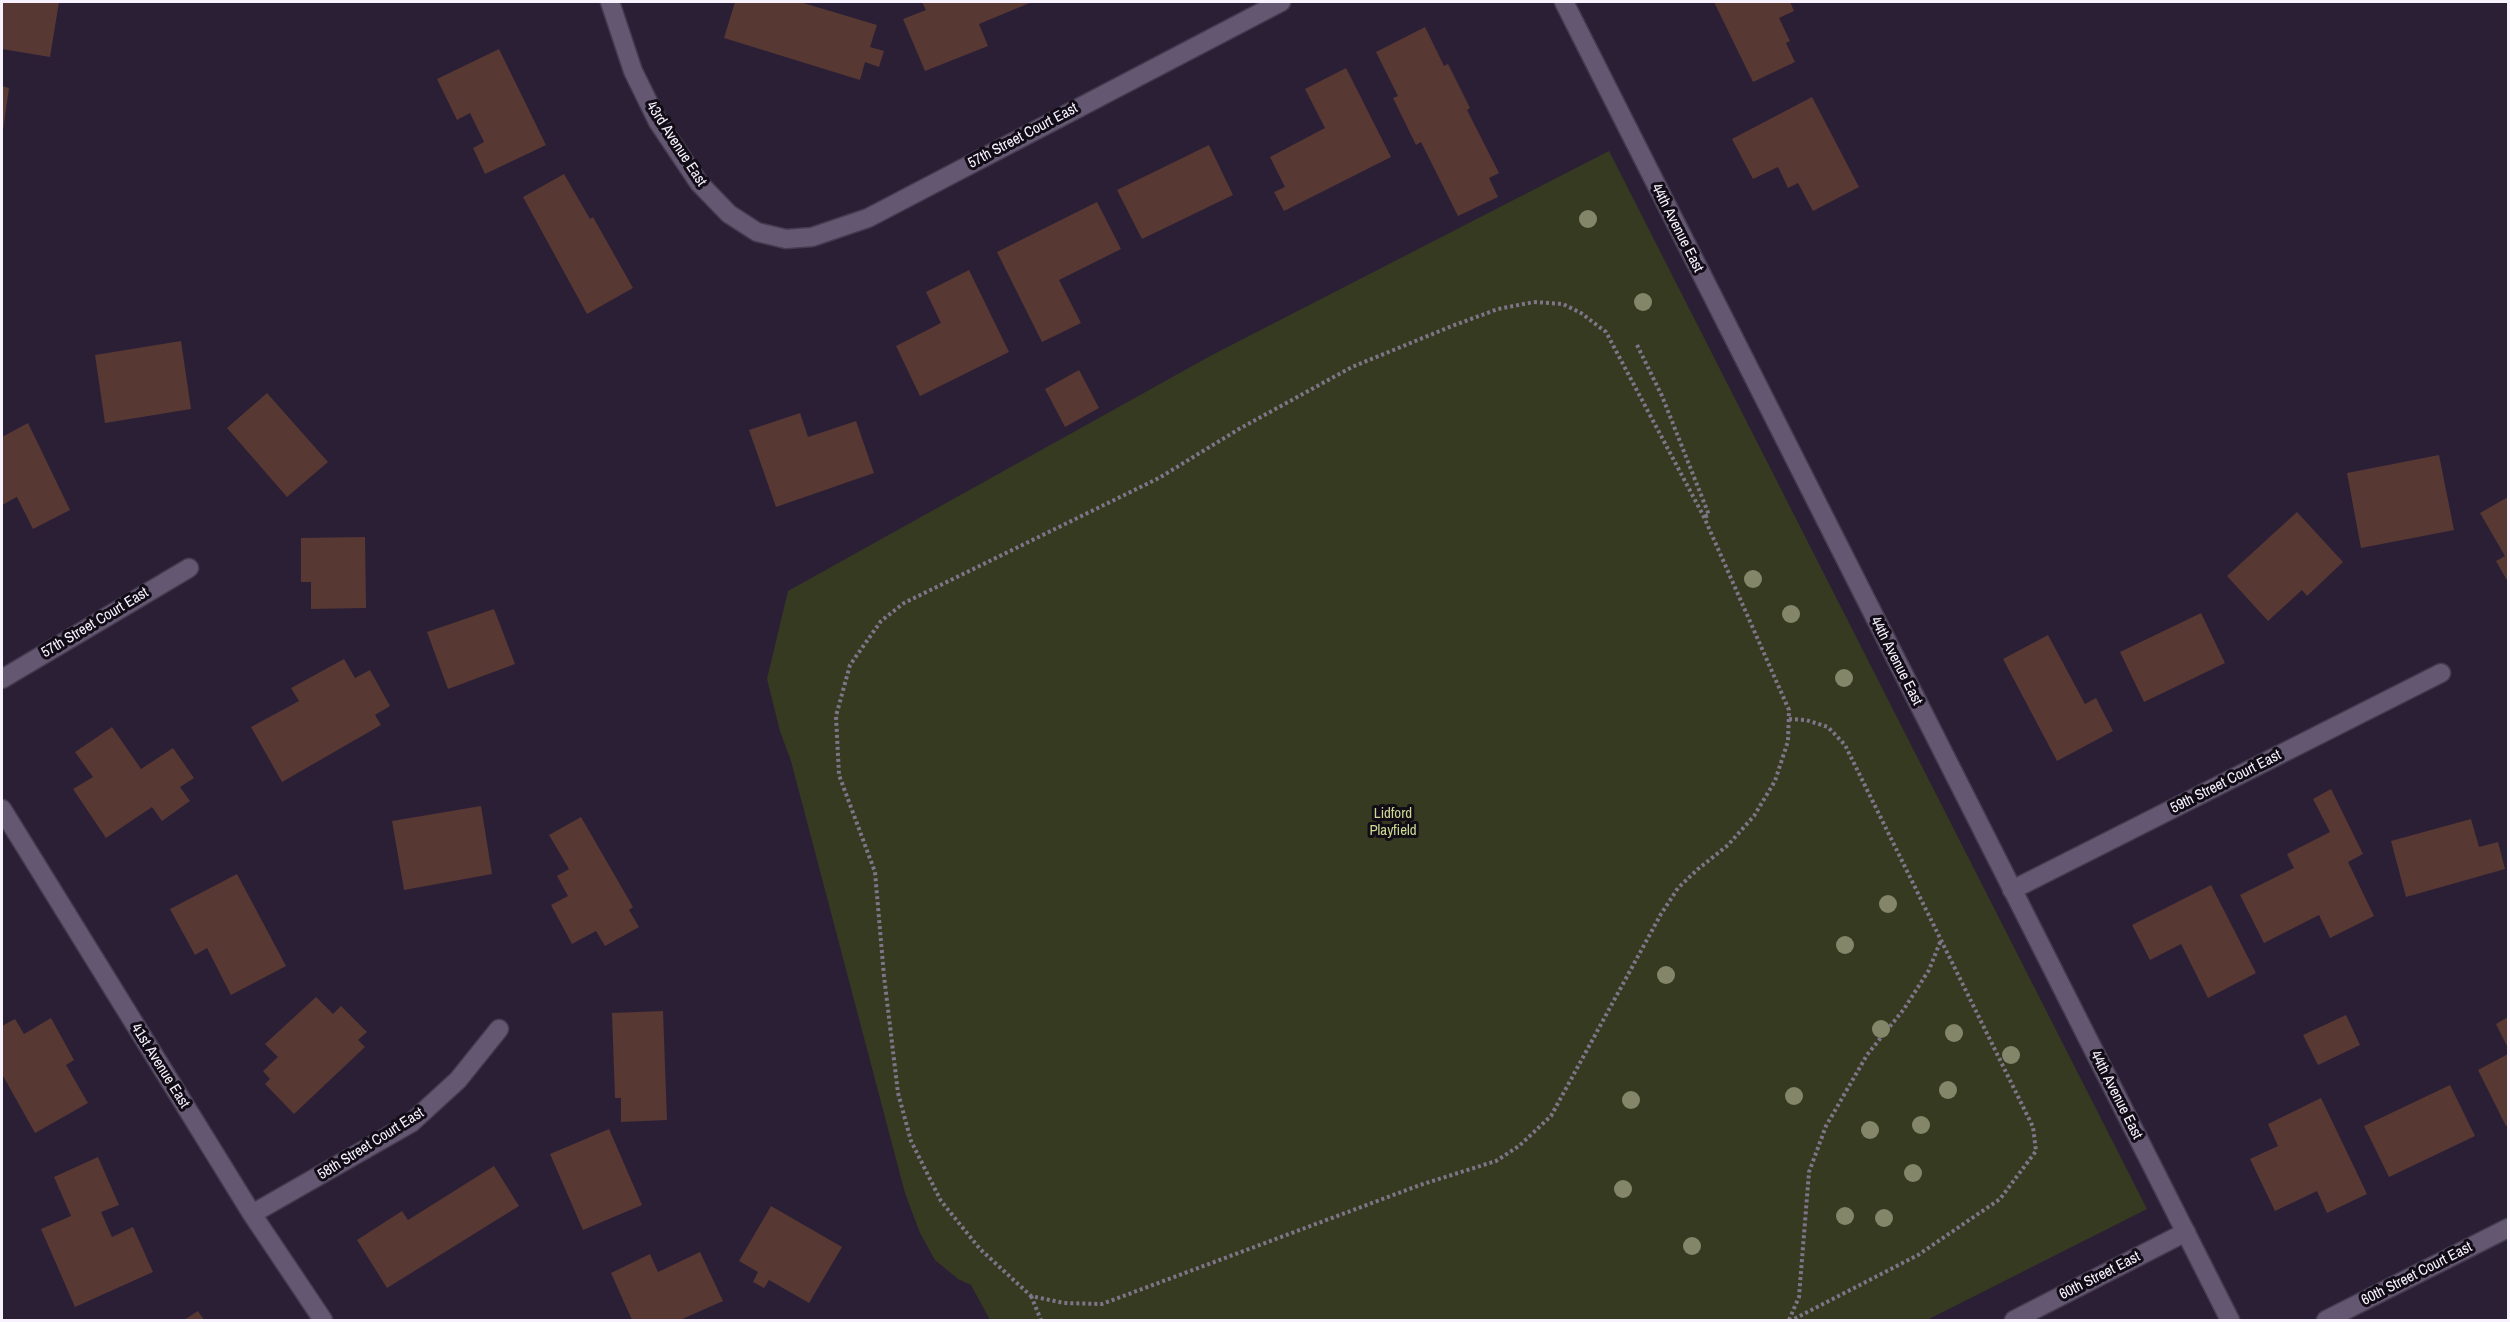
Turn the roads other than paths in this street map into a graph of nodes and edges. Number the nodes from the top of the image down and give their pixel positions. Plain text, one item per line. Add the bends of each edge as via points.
1 (610, 2) edge
2 (1281, 2) edge
3 (1564, 2) edge
4 (757, 232) joint
5 (189, 568) dead end
6 (2441, 673) dead end
7 (2, 679) edge
8 (2, 809) edge
9 (2012, 890) junction
10 (499, 1029) dead end
11 (252, 1214) junction
12 (2508, 1228) edge
13 (2186, 1232) junction
14 (323, 1320) edge
15 (2014, 1320) edge
16 (2230, 1320) edge
17 (2326, 1320) edge

1 - 4 street, 43rd Avenue East via 633,71 658,122 699,183 729,214
2 - 4 street, 57th Street Court East via 868,218 812,237 786,239
3 - 9 street, 44th Avenue East
5 - 7 street, 57th Street Court East
6 - 9 street, 59th Street Court East
8 - 11 street, 41st Avenue East
9 - 13 street, 44th Avenue East
10 - 11 street, 58th Street Court East via 458,1080 411,1123
11 - 14 street, 41st Avenue East
12 - 17 street, 60th Street Court East
13 - 15 street, 60th Street East
13 - 16 street, 44th Avenue East

